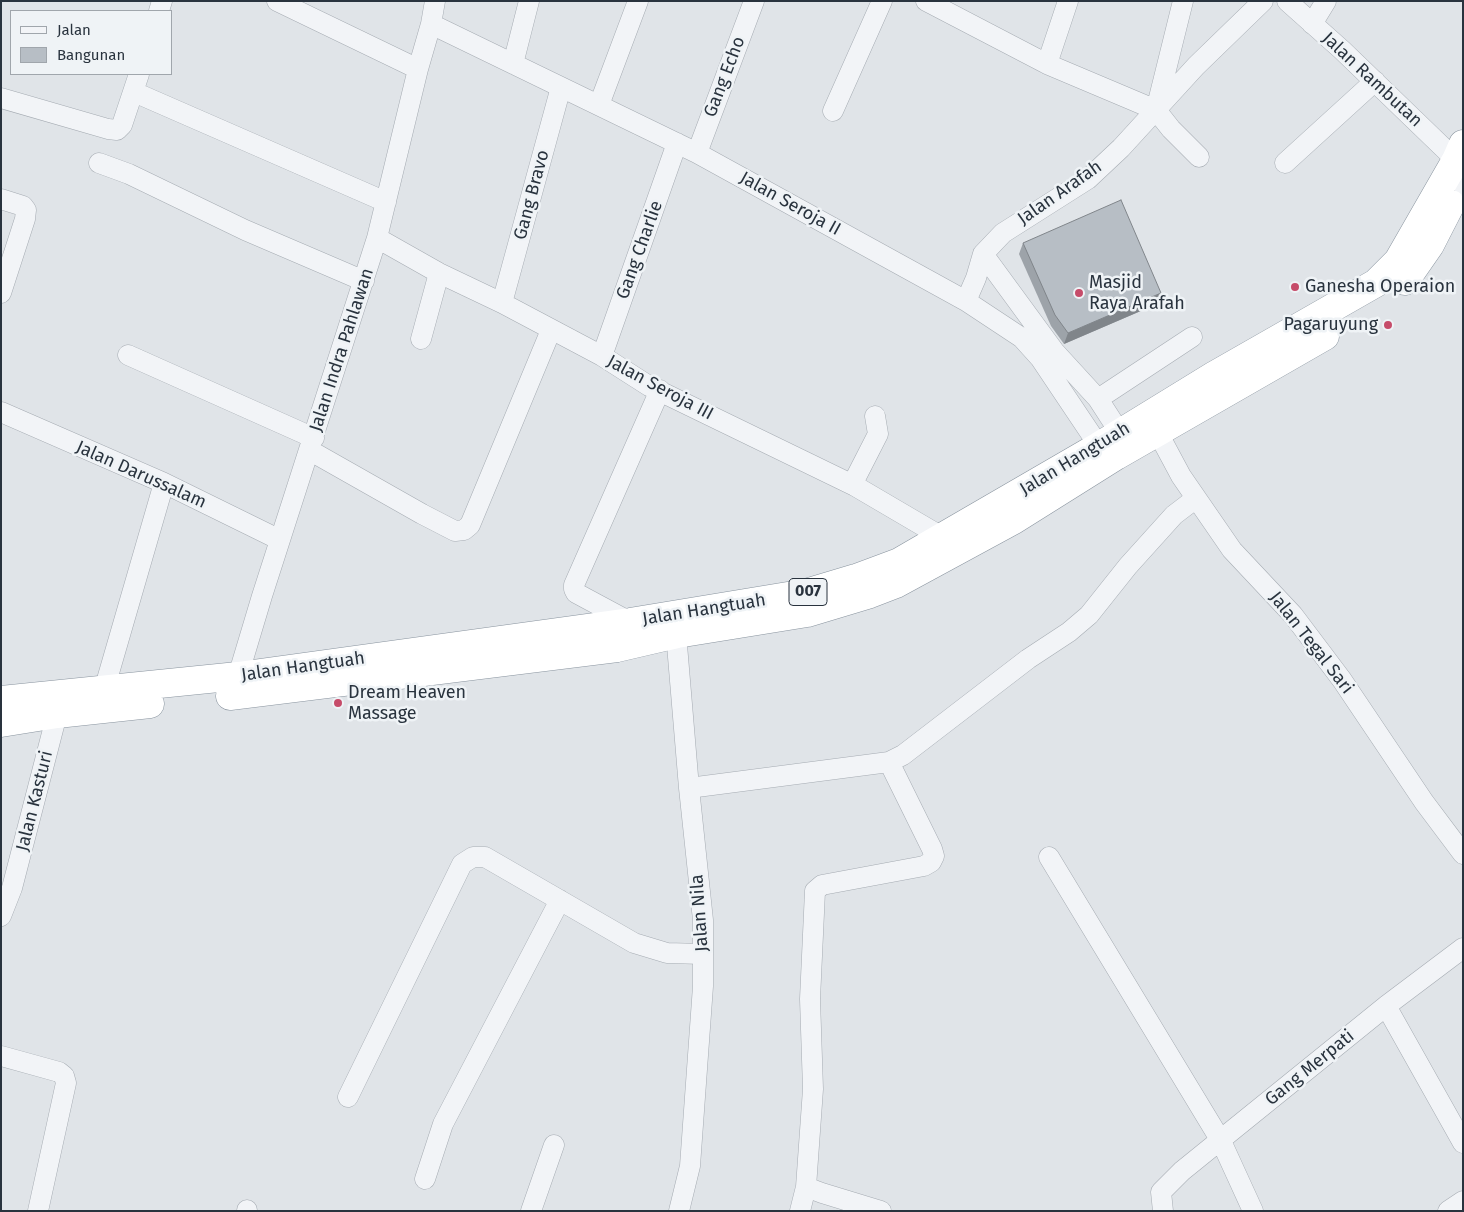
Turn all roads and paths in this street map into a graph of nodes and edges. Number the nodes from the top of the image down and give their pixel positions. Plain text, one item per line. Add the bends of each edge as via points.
1 (278, 1) edge
2 (435, 1) edge
3 (529, 1) edge
4 (638, 1) edge
5 (754, 1) edge
6 (882, 1) edge
7 (1068, 1) edge
8 (1183, 1) edge
9 (1263, 1) edge
10 (1287, 1) edge
11 (1326, 1) edge
12 (929, 2) edge
13 (431, 24) junction
14 (1312, 24) junction
15 (513, 64) junction
16 (1047, 64) junction
17 (418, 69) junction
18 (1375, 82) junction
19 (136, 83) edge
20 (561, 87) junction
21 (1, 98) edge
22 (599, 105) junction
23 (832, 110) dead end
24 (1156, 110) junction
25 (677, 143) junction
26 (696, 153) junction
27 (1199, 157) dead end
28 (99, 163) dead end
29 (1285, 163) dead end
30 (1461, 171) edge
31 (1, 199) edge
32 (386, 202) junction
33 (377, 238) junction
34 (983, 254) junction
35 (439, 273) junction
36 (364, 281) junction
37 (1, 293) edge
38 (966, 301) junction
39 (502, 304) junction
40 (551, 330) junction
41 (1192, 337) dead end
42 (421, 339) dead end
43 (128, 355) dead end
44 (602, 356) junction
45 (660, 390) junction
46 (1098, 399) junction
47 (1, 412) edge
48 (875, 416) dead end
49 (1158, 433) junction
50 (1110, 439) junction
51 (311, 444) junction
52 (164, 483) junction
53 (855, 486) junction
54 (1195, 499) junction
55 (1009, 510) junction
56 (942, 537) junction
57 (280, 540) junction
58 (630, 622) junction
59 (676, 624) junction
60 (240, 685) junction
61 (104, 690) junction
62 (1, 700) edge
63 (57, 714) junction
64 (1, 723) edge
65 (889, 762) junction
66 (690, 788) junction
67 (1463, 854) edge
68 (1049, 857) dead end
69 (560, 900) junction
70 (1, 916) edge
71 (1463, 948) edge
72 (704, 954) junction
73 (1386, 1006) junction
74 (1, 1056) edge
75 (348, 1097) dead end
76 (1221, 1141) junction
77 (1463, 1143) edge
78 (554, 1145) dead end
79 (424, 1179) dead end
80 (806, 1187) junction
81 (1162, 1202) edge
82 (1463, 1202) edge
83 (38, 1211) edge
84 (531, 1211) edge
85 (679, 1211) edge
86 (800, 1211) edge
87 (881, 1211) edge
88 (1253, 1211) edge
89 (1448, 1211) edge

1 - 17 street
2 - 13 street, Jalan Indra Pahlawan
3 - 15 street
4 - 22 street
5 - 26 street, Gang Echo
6 - 23 street
7 - 16 street
8 - 24 street, Jalan Arafah
9 - 24 street
10 - 14 street, Jalan Rambutan
11 - 14 street
12 - 16 street
13 - 15 street, Jalan Seroja II
13 - 17 street, Jalan Indra Pahlawan
14 - 18 street, Jalan Rambutan
15 - 20 street, Jalan Seroja II
16 - 24 street
17 - 32 street, Jalan Indra Pahlawan
18 - 29 street
18 - 30 street, Jalan Rambutan
19 - 21 street via 122,125 117,130
19 - 32 street
20 - 22 street, Jalan Seroja II
20 - 39 street, Gang Bravo
22 - 25 street, Jalan Seroja II
24 - 27 street
24 - 34 street, Jalan Arafah via 1088,179 1003,233
25 - 26 street, Jalan Seroja II
25 - 44 street, Gang Charlie
26 - 38 street, Jalan Seroja II
28 - 36 street
30 - 49 highway, Jalan Hangtuah / 007 via 1430,245 1410,276 1387,299
30 - 50 highway, Jalan Hangtuah / 007 via 1398,261 1376,283
31 - 37 street via 23,206 26,219
32 - 33 street, Jalan Indra Pahlawan
33 - 35 street, Jalan Seroja III
33 - 36 street, Jalan Indra Pahlawan
34 - 38 street, Jalan Arafah
34 - 46 street via 1054,351
35 - 39 street, Jalan Seroja III
35 - 42 street
36 - 51 street, Jalan Indra Pahlawan
38 - 50 street, Jalan Seroja II via 1022,338
39 - 40 street, Jalan Seroja III
40 - 44 street, Jalan Seroja III
40 - 51 street via 470,525 464,530 455,531 422,514
41 - 46 street
43 - 51 street
44 - 45 street, Jalan Seroja III
45 - 53 street, Jalan Seroja III
45 - 58 street via 574,585 576,593
46 - 50 street
47 - 52 street, Jalan Darussalam
48 - 53 street via 878,434 854,481
49 - 54 street, Jalan Tegal Sari
49 - 55 highway, Jalan Hangtuah / 007
50 - 55 highway, Jalan Hangtuah / 007
51 - 57 street, Jalan Indra Pahlawan
52 - 57 street, Jalan Darussalam
52 - 61 street
53 - 56 street, Jalan Seroja III
54 - 65 street via 1174,515 1089,615 903,755
54 - 67 street, Jalan Tegal Sari via 1232,550 1293,615
55 - 56 highway, Jalan Hangtuah / 007
55 - 59 highway, Jalan Hangtuah / 007 via 896,584 870,594 807,613
56 - 59 highway, Jalan Hangtuah / 007 via 899,562 856,578
57 - 60 street, Jalan Indra Pahlawan
58 - 59 highway, Jalan Hangtuah / 007
58 - 60 highway, Jalan Hangtuah / 007
59 - 60 highway, Jalan Hangtuah / 007 via 617,648
59 - 66 street, Jalan Nila
60 - 61 highway, Jalan Hangtuah / 007
60 - 63 highway, Jalan Hangtuah / 007
61 - 62 highway, Jalan Hangtuah / 007
63 - 64 highway, Jalan Hangtuah / 007
63 - 70 street, Jalan Kasturi via 12,888
65 - 66 street
65 - 80 street via 934,856 924,866 822,885 815,891 810,999 812,1089
66 - 72 street, Jalan Nila
68 - 76 street
69 - 72 street via 634,943 668,953
69 - 75 street via 485,857 473,857 462,864
69 - 79 street via 443,1124
71 - 73 street, Gang Merpati
72 - 85 street, Jalan Nila via 690,1166
73 - 76 street, Gang Merpati
73 - 77 street
74 - 83 street via 59,1072 66,1083
76 - 81 street, Gang Merpati via 1182,1171
76 - 88 street
78 - 84 street
80 - 86 street
80 - 87 street
82 - 89 street

